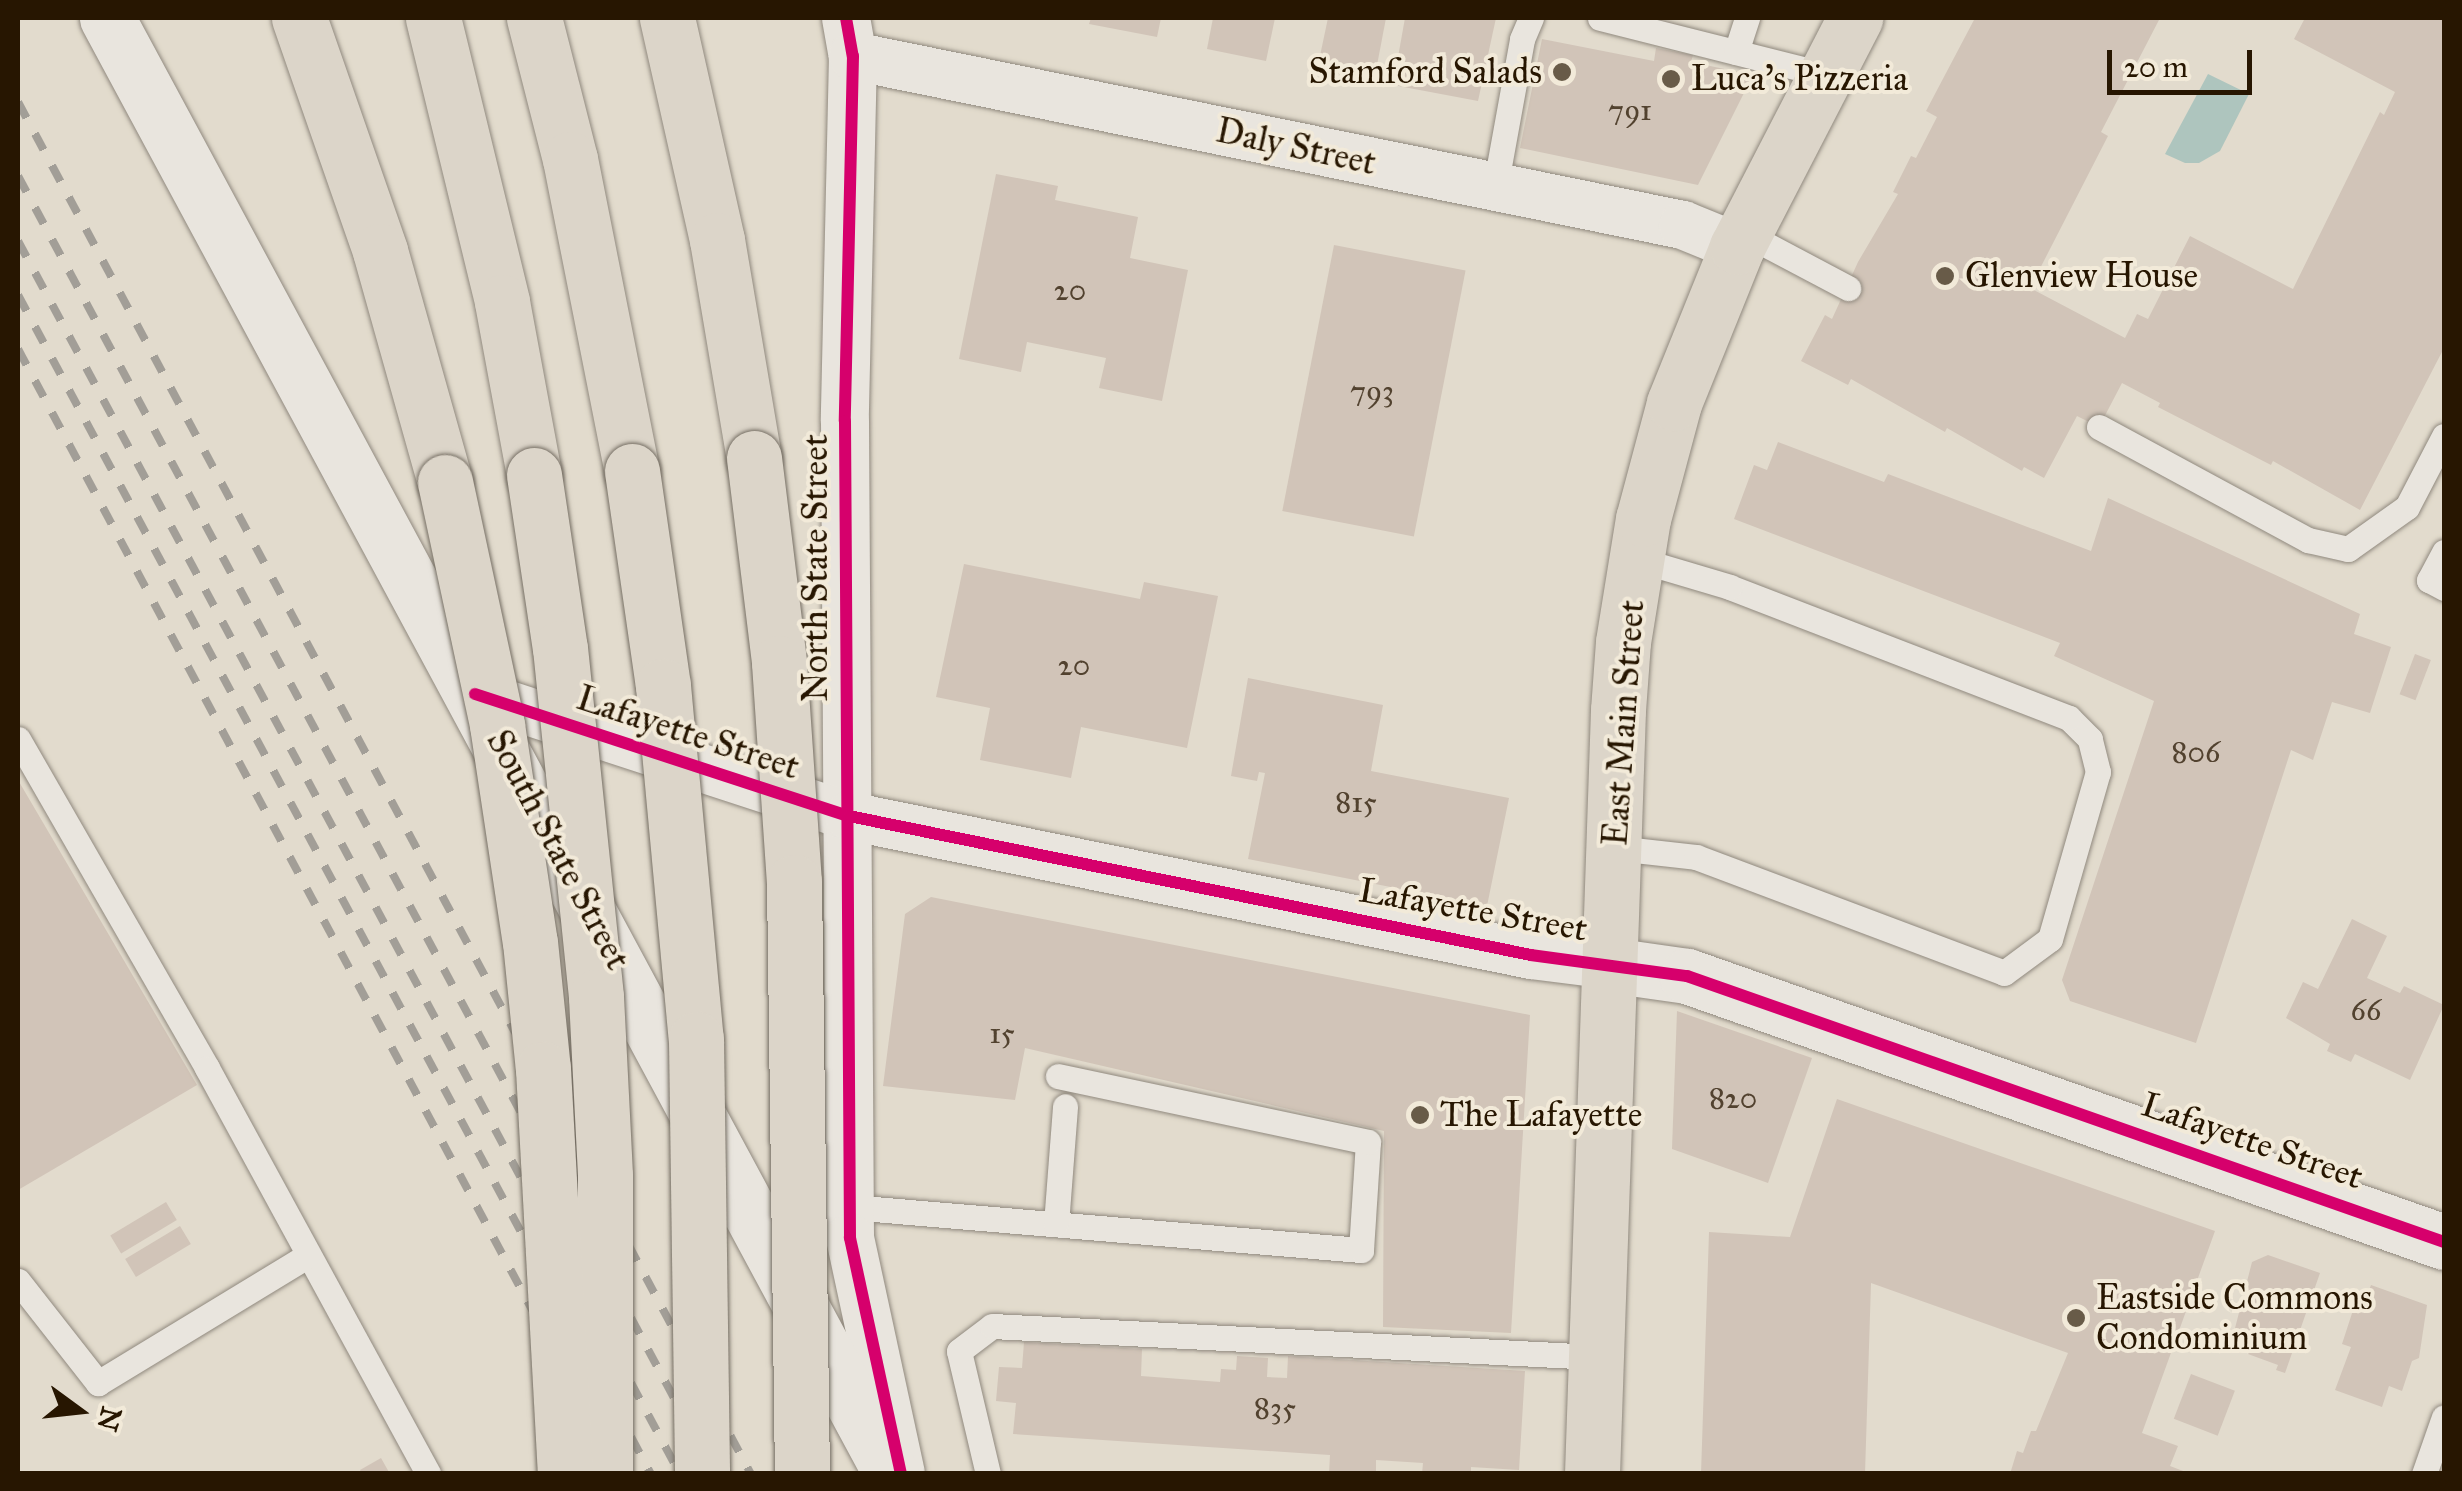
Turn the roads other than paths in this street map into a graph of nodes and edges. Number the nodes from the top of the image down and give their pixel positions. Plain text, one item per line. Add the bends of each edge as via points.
1 (108, 18) edge
2 (299, 18) edge
3 (433, 18) edge
4 (534, 18) edge
5 (667, 18) edge
6 (1532, 18) edge
7 (1600, 18) edge
8 (1747, 18) edge
9 (1855, 18) edge
10 (849, 37) edge
11 (1736, 52) junction
12 (1827, 75) junction
13 (1495, 188) junction
14 (1741, 240) junction
15 (1848, 288) dead end
16 (2099, 427) dead end
17 (2444, 436) edge
18 (2444, 552) edge
19 (1636, 559) junction
20 (2444, 588) edge
21 (475, 694) junction
22 (18, 739) edge
23 (848, 816) junction
24 (1616, 848) junction
25 (1610, 965) junction
26 (1058, 1076) dead end
27 (1065, 1106) dead end
28 (850, 1223) junction
29 (1056, 1224) junction
30 (2444, 1242) edge
31 (307, 1256) junction
32 (18, 1281) edge
33 (1596, 1357) junction
34 (2444, 1417) edge
35 (428, 1474) edge
36 (565, 1474) edge
37 (605, 1474) edge
38 (702, 1474) edge
39 (802, 1474) edge
40 (891, 1474) edge
41 (901, 1474) edge
42 (988, 1474) edge
43 (1592, 1474) edge
44 (2424, 1474) edge

1 - 21 main road, South State Street
2 - 36 main road, bridge via 380,250 445,482 498,725 543,1069
3 - 37 main road, bridge via 502,302 560,648 596,997 605,1176
4 - 38 main road, bridge via 570,159 632,471 663,686 696,1038
5 - 39 main road, bridge via 717,240 779,663 794,882
6 - 13 lane via 1522,39
7 - 11 lane
8 - 11 lane
9 - 12 main road, East Main Street
10 - 13 street, Daly Street
10 - 23 street, North State Street
11 - 12 lane
12 - 14 main road, East Main Street
13 - 14 street, Daly Street
14 - 15 lane
14 - 19 main road, East Main Street via 1662,440
16 - 17 lane via 2308,540 2348,549 2407,508
18 - 20 lane via 2429,580
19 - 24 main road, East Main Street via 1620,691
19 - 24 lane via 1730,587 2069,718 2090,739 2098,772 2050,940 2004,973 1696,857
21 - 23 street, Lafayette Street
21 - 40 main road, South State Street
22 - 31 lane
23 - 25 street, Lafayette Street
23 - 28 street, North State Street
24 - 25 main road, East Main Street
25 - 30 main road, Lafayette Street via 1687,976
25 - 33 main road, East Main Street
26 - 29 lane via 1368,1142 1361,1250
27 - 29 lane
28 - 29 lane
28 - 41 street, North State Street
31 - 32 lane via 98,1383
31 - 35 lane
33 - 42 lane via 992,1326 959,1351
33 - 43 main road, East Main Street
34 - 44 lane

